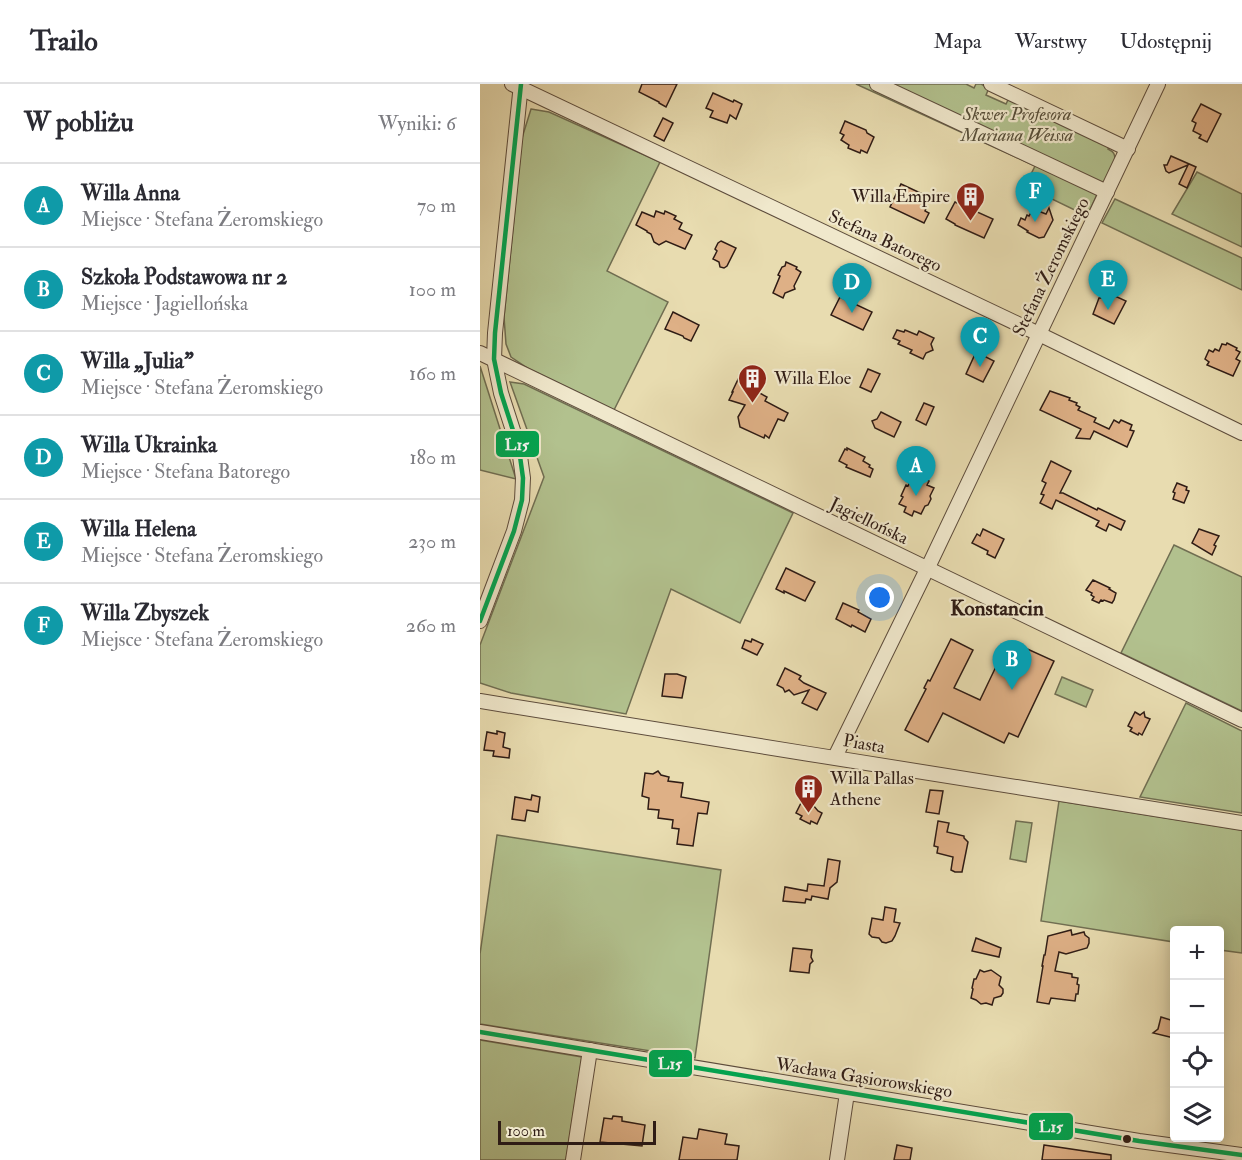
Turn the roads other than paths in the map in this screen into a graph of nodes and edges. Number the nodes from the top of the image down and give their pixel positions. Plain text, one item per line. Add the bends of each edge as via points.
1 (877, 84) edge
2 (991, 84) edge
3 (1158, 84) edge
4 (518, 85) edge
5 (1128, 149) junction
6 (1107, 192) junction
7 (1039, 334) junction
8 (480, 353) edge
9 (494, 359) junction
10 (1242, 433) edge
11 (927, 569) junction
12 (480, 621) edge
13 (480, 701) edge
14 (1242, 720) edge
15 (835, 757) junction
16 (1242, 823) edge
17 (480, 1032) edge
18 (590, 1050) junction
19 (847, 1093) junction
20 (1242, 1155) edge
21 (573, 1160) edge
22 (837, 1160) edge

1 - 6 street
2 - 5 street
3 - 5 street, Stefana Żeromskiego
4 - 7 street, Stefana Batorego
4 - 9 street
5 - 6 street, Stefana Żeromskiego
6 - 7 street, Stefana Żeromskiego
7 - 10 street, Stefana Batorego
7 - 11 street, Stefana Żeromskiego
8 - 9 street, Jagiellońska
9 - 11 street, Jagiellońska
9 - 12 street via 519,449 523,489 514,531
11 - 14 street, Jagiellońska
11 - 15 street, Stefana Żeromskiego
13 - 15 street, Piasta
15 - 16 street, Piasta
17 - 18 street, Wacława Gąsiorowskiego
18 - 19 street, Wacława Gąsiorowskiego
18 - 21 street
19 - 20 street, Wacława Gąsiorowskiego
19 - 22 street

